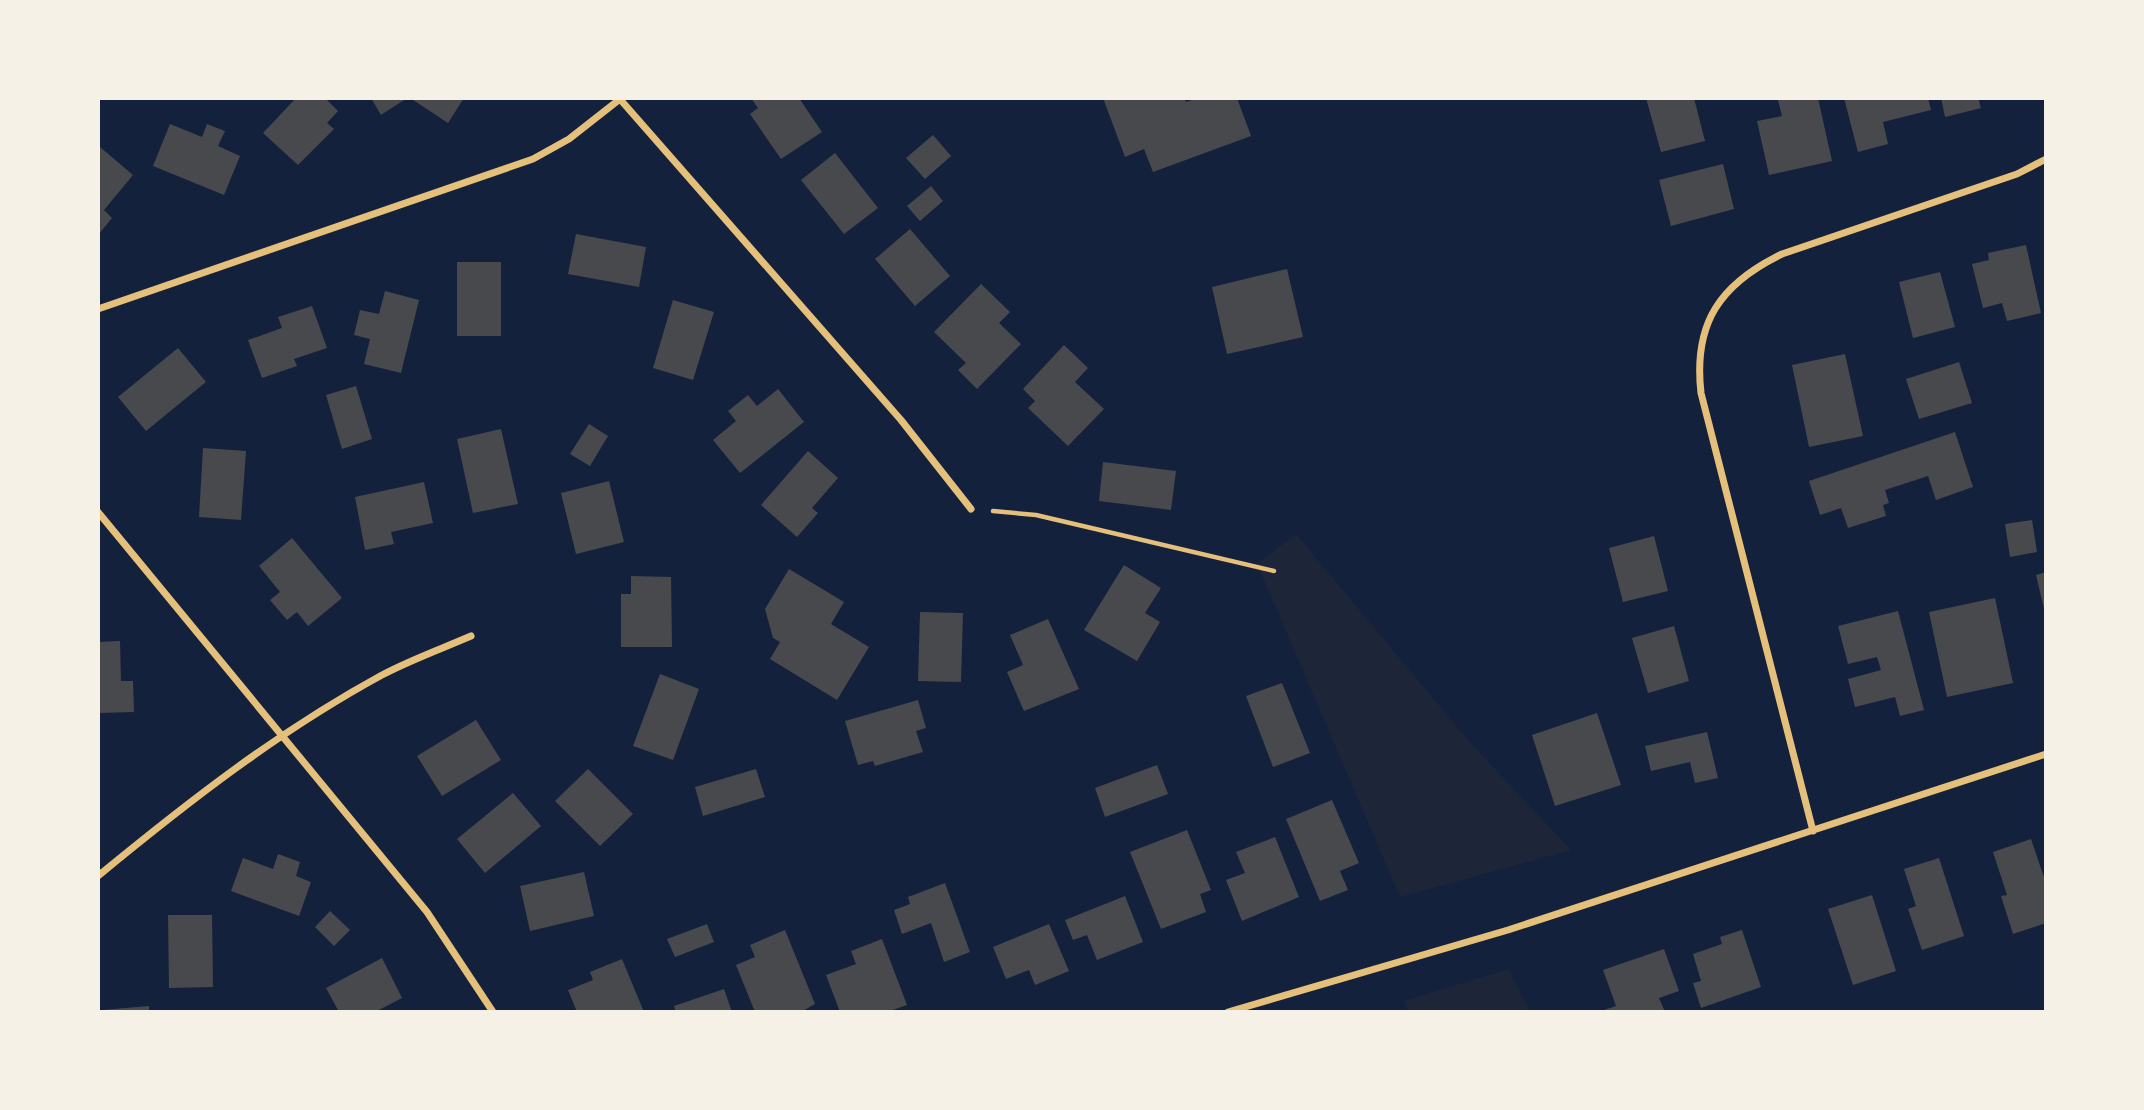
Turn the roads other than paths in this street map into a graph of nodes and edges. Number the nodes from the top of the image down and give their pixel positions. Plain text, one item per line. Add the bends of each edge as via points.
1 (619, 99) edge
2 (2046, 159) edge
3 (98, 309) edge
4 (971, 509) road end
5 (98, 512) edge
6 (471, 636) dead end
7 (282, 736) junction
8 (2046, 754) edge
9 (1813, 831) junction
10 (98, 876) edge
11 (493, 1012) edge
12 (1228, 1012) edge

1 - 3 street via 569,139 533,159
1 - 4 street via 901,420
2 - 9 street via 2017,174 1782,254 1752,269 1712,311 1698,367 1701,393
5 - 7 street
6 - 7 street via 383,674
7 - 10 street via 205,788
7 - 11 street via 427,912
8 - 9 street
9 - 12 street via 1508,930

